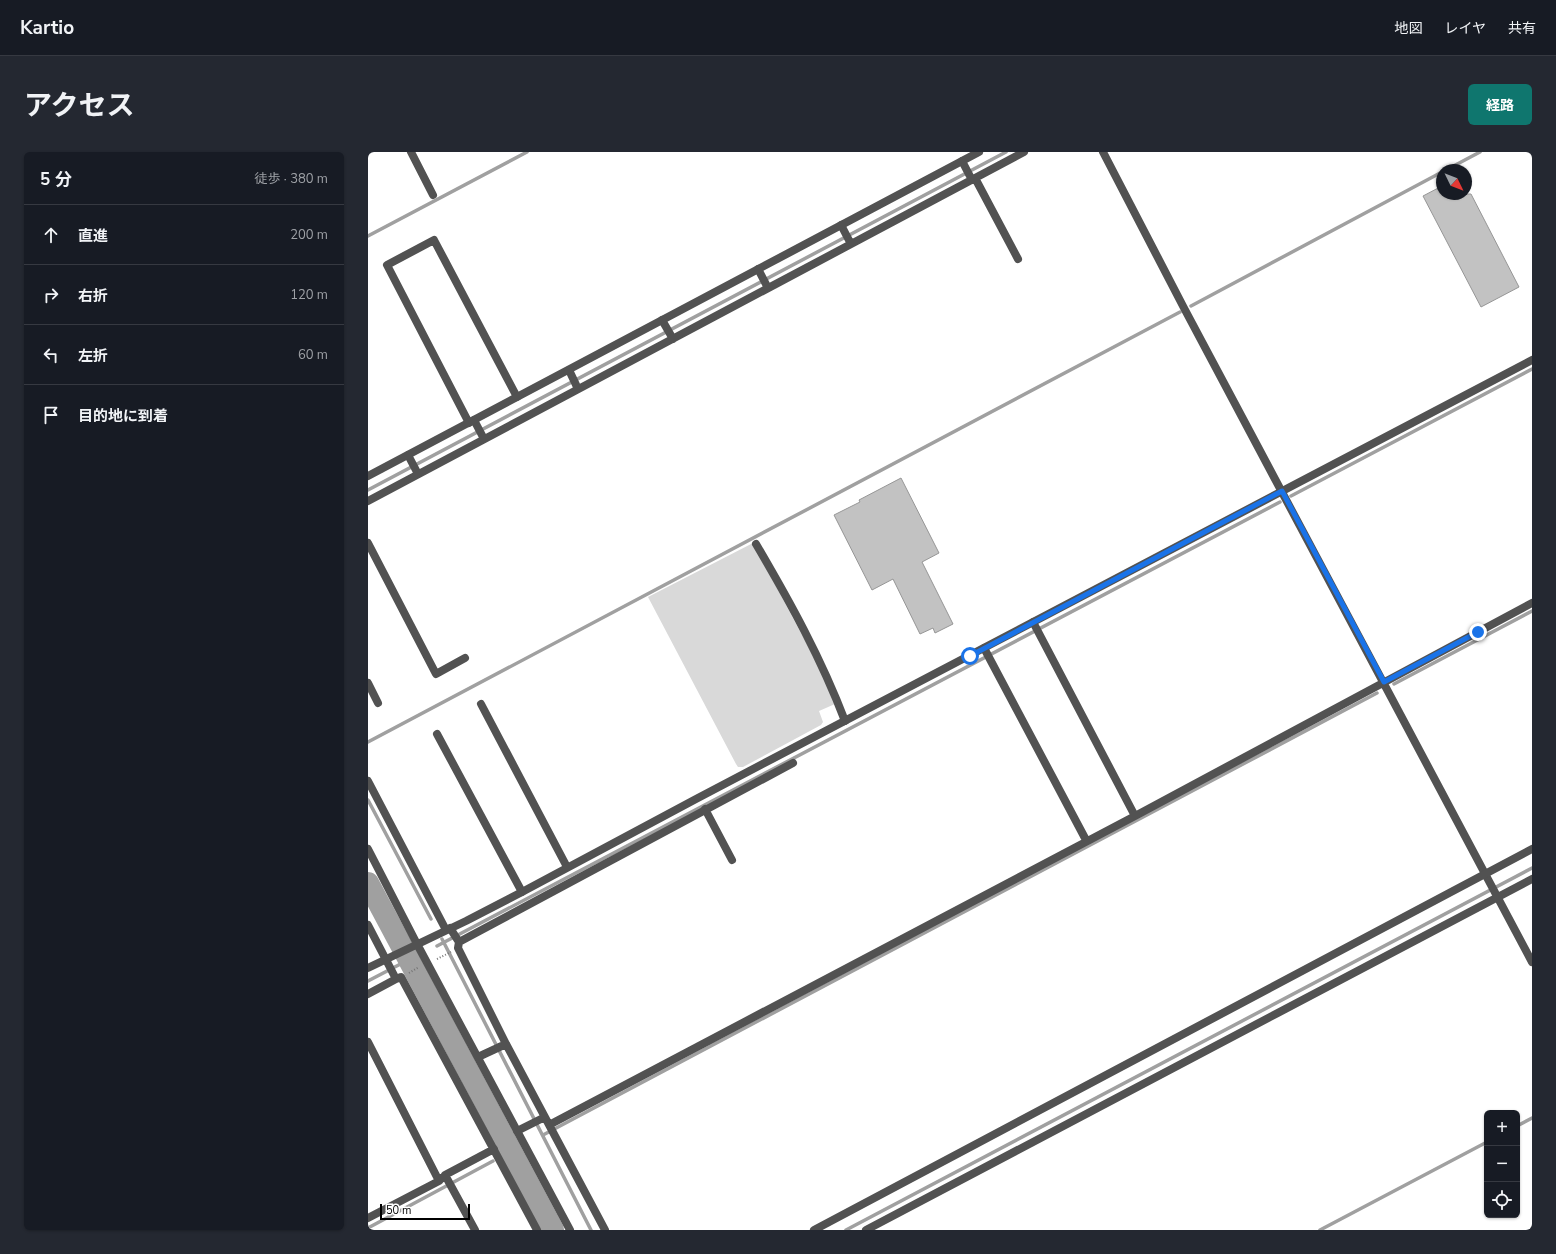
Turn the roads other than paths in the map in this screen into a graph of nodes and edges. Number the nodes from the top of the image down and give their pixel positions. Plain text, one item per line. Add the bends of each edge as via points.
1 (979, 152) edge
2 (1024, 152) edge
3 (1103, 152) edge
4 (413, 153) edge
5 (962, 161) junction
6 (971, 175) junction
7 (433, 195) dead end
8 (847, 235) junction
9 (1018, 259) dead end
10 (758, 269) junction
11 (766, 283) junction
12 (662, 320) junction
13 (670, 334) junction
14 (1532, 360) edge
15 (568, 370) junction
16 (576, 384) junction
17 (517, 398) junction
18 (471, 422) junction
19 (481, 434) junction
20 (414, 465) junction
21 (368, 476) edge
22 (1282, 491) junction
23 (368, 501) edge
24 (368, 543) edge
25 (756, 544) dead end
26 (1532, 602) edge
27 (1036, 627) junction
28 (986, 653) junction
29 (465, 658) dead end
30 (1384, 682) junction
31 (368, 683) edge
32 (378, 703) dead end
33 (481, 704) dead end
34 (845, 721) junction
35 (437, 734) dead end
36 (793, 763) dead end
37 (761, 774) junction
38 (368, 780) edge
39 (700, 806) junction
40 (1134, 816) junction
41 (1086, 840) junction
42 (368, 849) edge
43 (1532, 849) edge
44 (732, 860) dead end
45 (567, 874) junction
46 (1485, 874) junction
47 (1532, 879) edge
48 (522, 892) junction
49 (1497, 895) junction
50 (368, 925) edge
51 (453, 935) junction
52 (415, 945) junction
53 (1532, 962) edge
54 (392, 967) junction
55 (368, 968) edge
56 (368, 994) edge
57 (368, 1042) edge
58 (500, 1047) junction
59 (478, 1057) junction
60 (538, 1120) junction
61 (551, 1129) junction
62 (517, 1131) junction
63 (494, 1149) junction
64 (446, 1181) junction
65 (368, 1218) edge
66 (475, 1230) edge
67 (537, 1230) edge
68 (570, 1230) edge
69 (605, 1230) edge
70 (814, 1230) edge
71 (866, 1230) edge

1 - 5 street
2 - 6 street
3 - 22 street
4 - 7 street
5 - 6 street
5 - 8 street
6 - 8 street
6 - 9 street
8 - 10 street
8 - 11 street
10 - 11 street
10 - 12 street
11 - 13 street
12 - 13 street
12 - 15 street
13 - 16 street
14 - 22 street
15 - 16 street
15 - 17 street
16 - 19 street
17 - 18 street
17 - 18 street via 434,240 387,265
18 - 19 street
18 - 20 street
19 - 20 street
20 - 21 street
20 - 23 street
22 - 27 street
22 - 30 street
24 - 29 street via 436,674
25 - 34 street via 795,611 830,682
26 - 30 street
27 - 28 street
27 - 40 street
28 - 34 street
28 - 41 street
30 - 40 street
30 - 46 street
31 - 32 street
33 - 45 street
34 - 37 street
35 - 48 street
36 - 37 street
37 - 39 street
37 - 39 street
38 - 51 street
39 - 44 street
39 - 45 street
39 - 45 street
40 - 41 street
41 - 61 street
42 - 52 street
43 - 46 street
45 - 48 street
45 - 51 street
46 - 49 street
46 - 70 street
47 - 49 street
48 - 51 street via 466,921
49 - 53 street
49 - 71 street
50 - 54 street
51 - 52 street
51 - 58 street
52 - 54 street
52 - 59 street
54 - 55 street
54 - 56 street
54 - 63 street via 401,977
57 - 64 street
58 - 59 street
58 - 60 street
59 - 62 street
60 - 61 street
60 - 62 street
61 - 69 street
62 - 68 street
63 - 64 street
63 - 67 street
64 - 65 street
64 - 66 street

